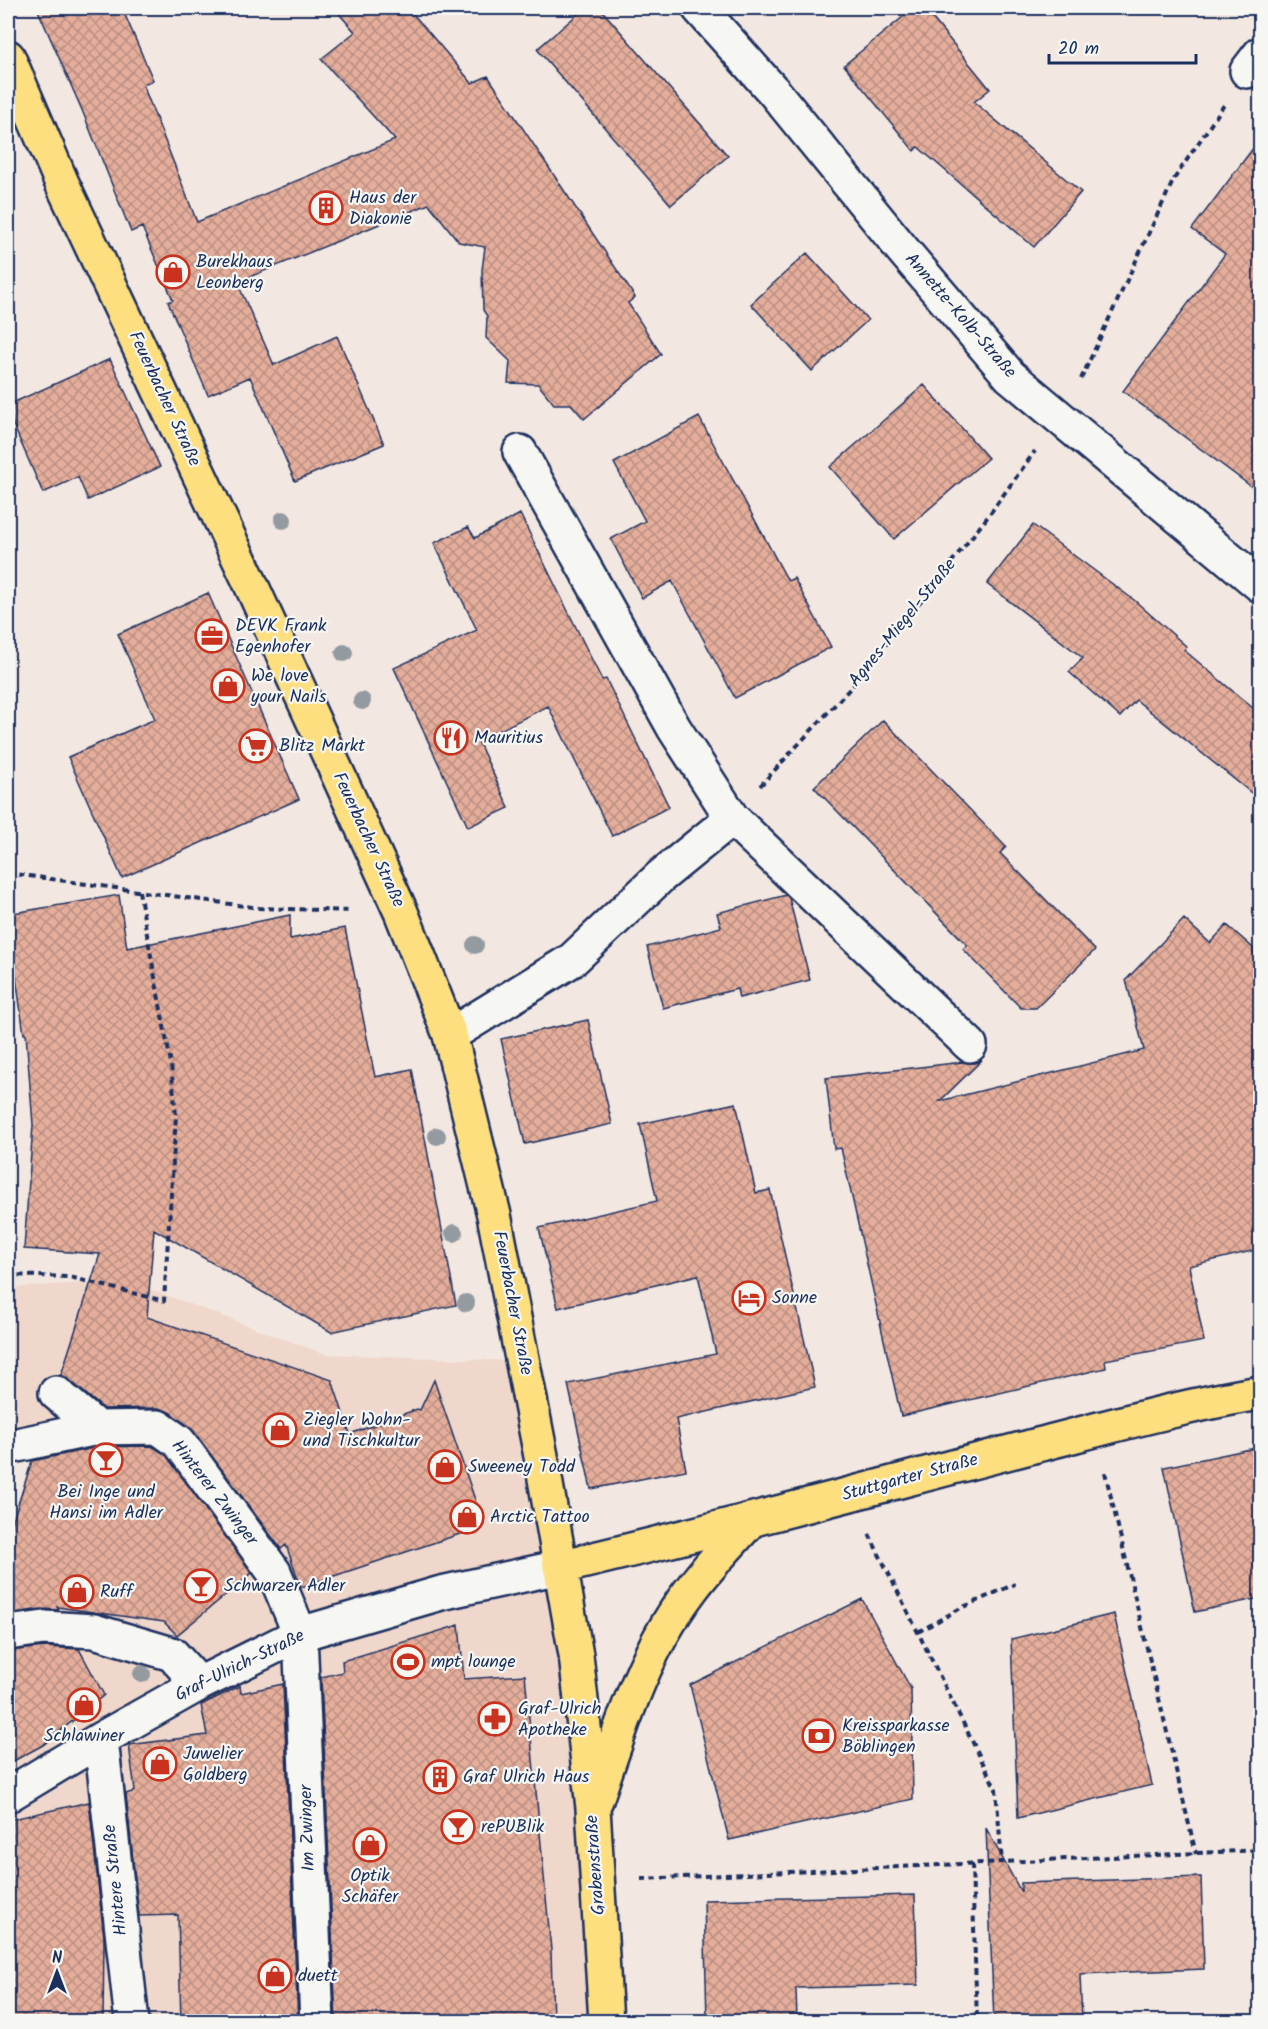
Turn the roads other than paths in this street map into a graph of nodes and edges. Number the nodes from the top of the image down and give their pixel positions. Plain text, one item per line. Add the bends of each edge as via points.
1 (699, 8) edge
2 (8, 57) edge
3 (520, 452) dead end
4 (1260, 585) edge
5 (732, 818) junction
6 (450, 1035) junction
7 (970, 1045) dead end
8 (56, 1393) dead end
9 (1260, 1393) edge
10 (97, 1428) junction
11 (8, 1447) edge
12 (750, 1521) junction
13 (560, 1567) junction
14 (8, 1634) edge
15 (300, 1634) junction
16 (199, 1684) junction
17 (101, 1739) junction
18 (8, 1795) edge
19 (593, 1808) junction
20 (132, 2022) edge
21 (316, 2022) edge
22 (606, 2022) edge

1 - 4 street, Annette-Kolb-Straße via 776,93 1010,376
2 - 6 main road, Feuerbacher Straße via 61,181 401,912
3 - 5 street via 674,728
5 - 6 street via 661,876 572,960
5 - 7 street
6 - 13 main road, Feuerbacher Straße via 494,1215
8 - 10 street
9 - 12 main road, Stuttgarter Straße via 1191,1406
10 - 11 street, Hinterer Zwinger
10 - 15 street, Hinterer Zwinger via 158,1427 179,1442 274,1572
12 - 13 main road, Stuttgarter Straße
12 - 19 main road via 690,1591 653,1650 633,1692
13 - 15 street, Graf-Ulrich-Straße via 441,1593
13 - 19 main road, Grabenstraße via 576,1655
14 - 16 street via 44,1628 94,1631 172,1654
15 - 16 street, Graf-Ulrich-Straße
15 - 21 street, Im Zwinger
16 - 17 street, Graf-Ulrich-Straße
17 - 18 street, Graf-Ulrich-Straße
17 - 20 street, Hintere Straße
19 - 22 main road, Grabenstraße

